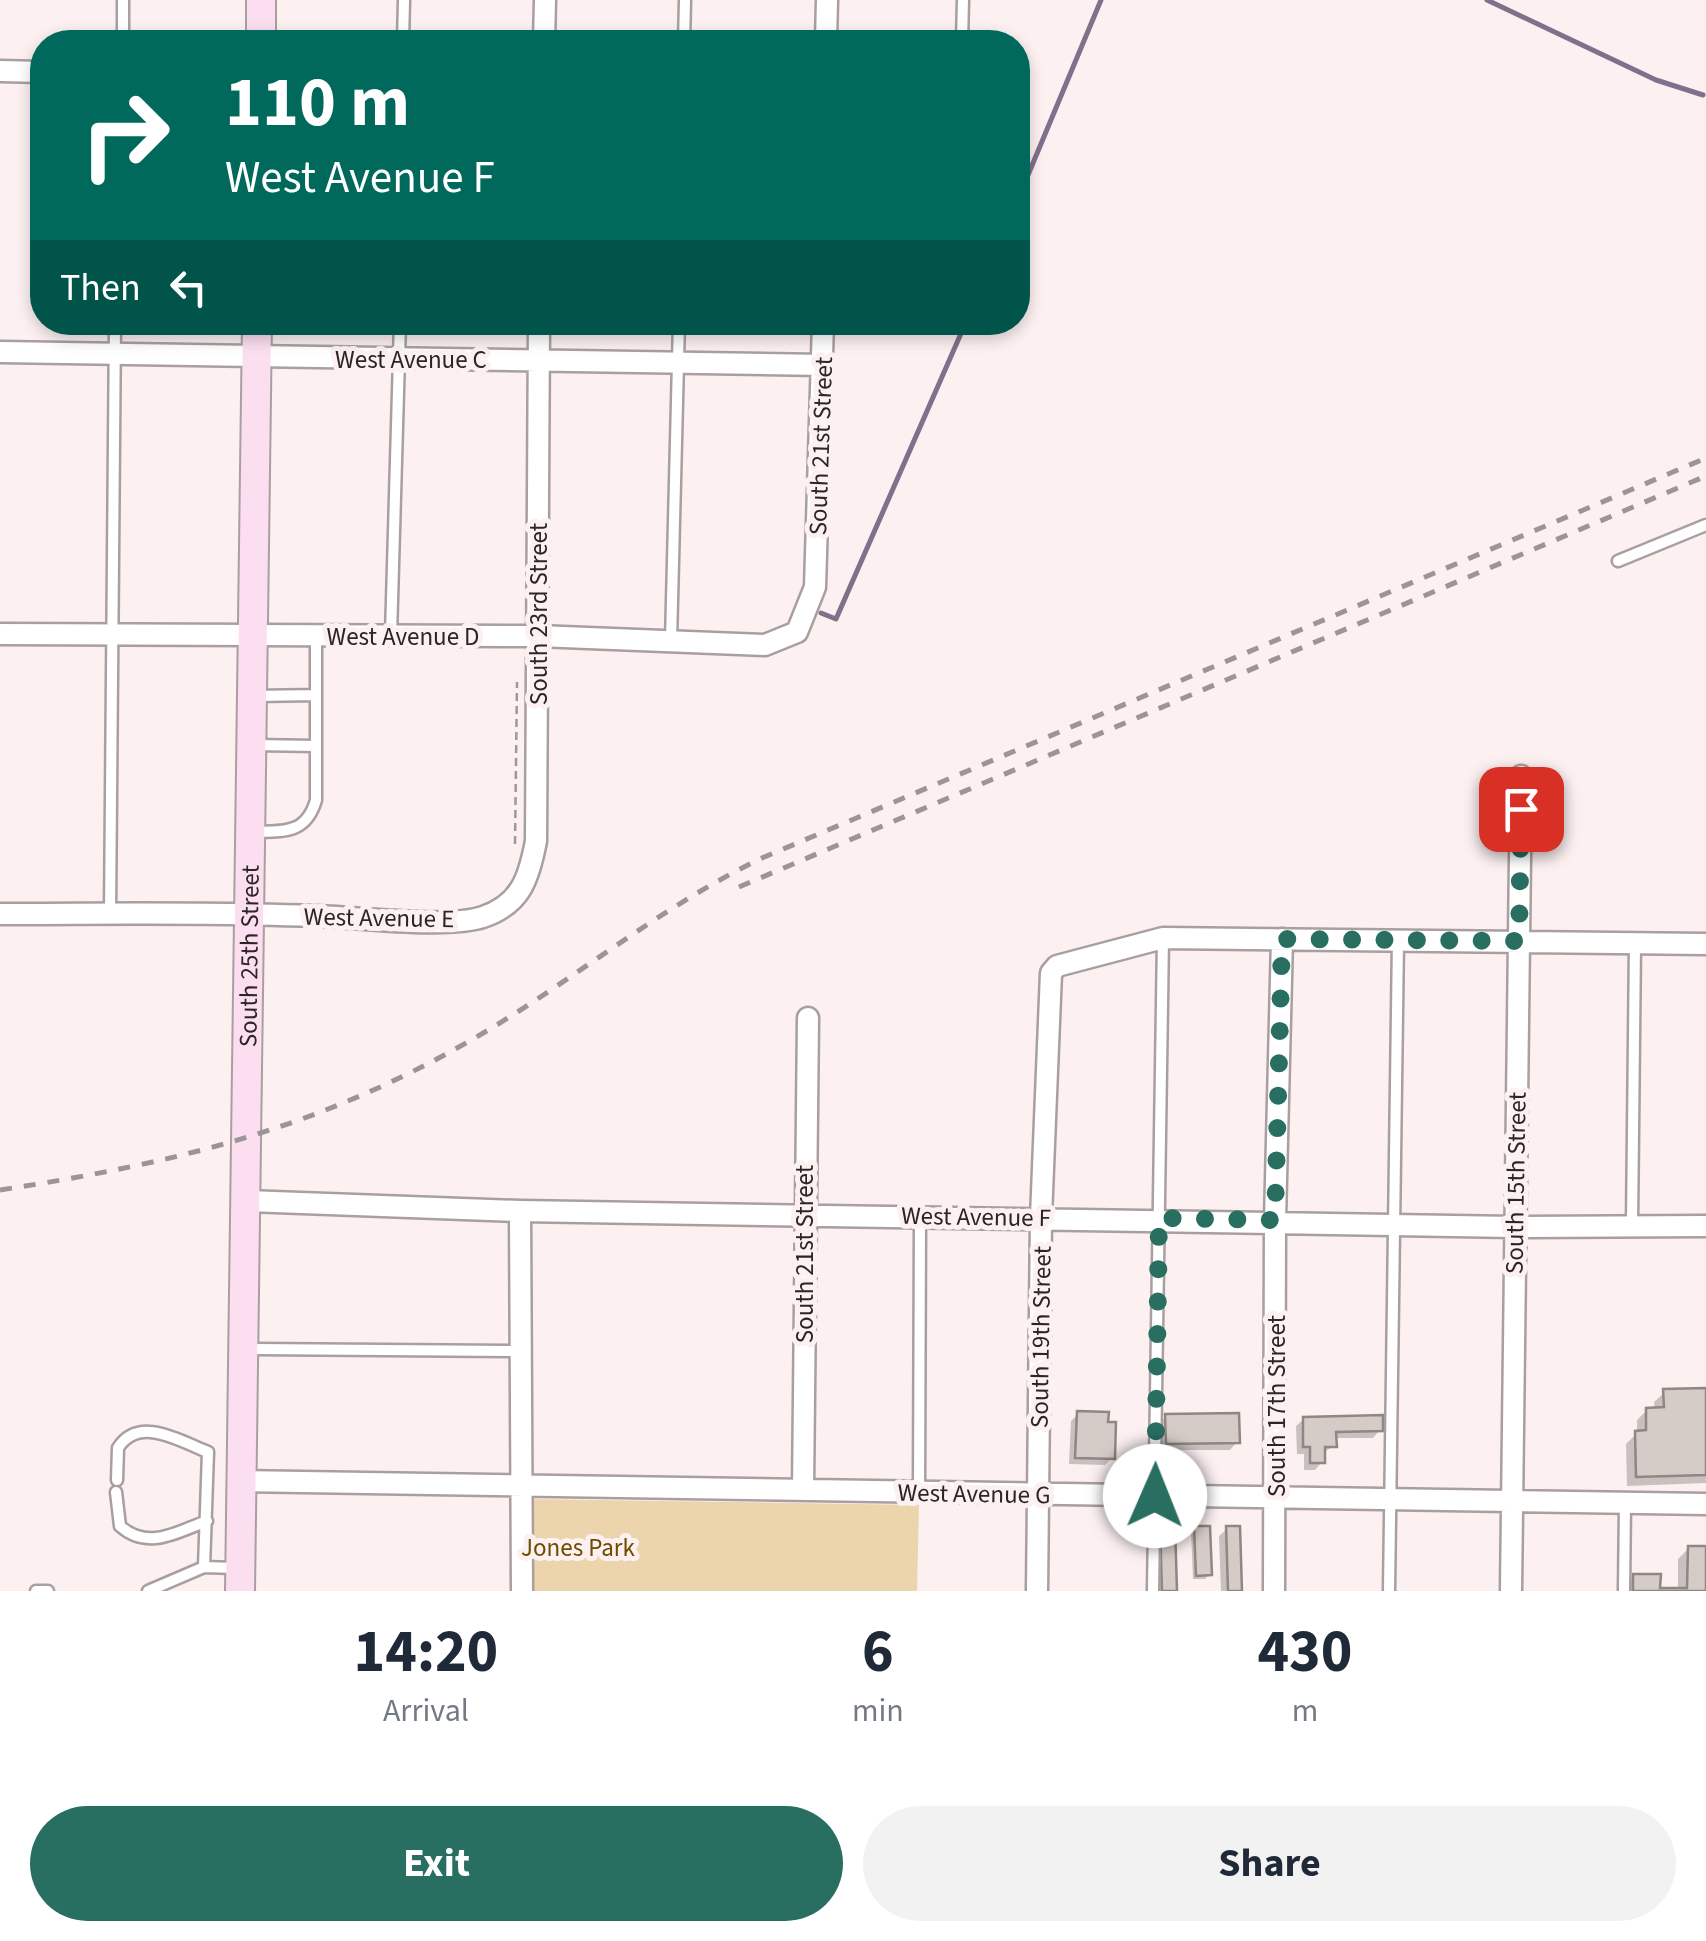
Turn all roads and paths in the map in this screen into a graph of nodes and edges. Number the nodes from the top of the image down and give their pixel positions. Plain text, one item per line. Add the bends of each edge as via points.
1 (123, 0) edge
2 (261, 0) edge
3 (404, 0) edge
4 (544, 0) edge
5 (685, 0) edge
6 (826, 0) edge
7 (963, 0) edge
8 (123, 30) edge
9 (261, 30) edge
10 (403, 30) edge
11 (544, 30) edge
12 (684, 30) edge
13 (826, 30) edge
14 (962, 30) edge
15 (0, 72) edge
16 (30, 72) edge
17 (115, 335) edge
18 (257, 335) edge
19 (400, 335) edge
20 (539, 335) edge
21 (679, 335) edge
22 (823, 335) edge
23 (0, 352) edge
24 (114, 355) junction
25 (256, 358) junction
26 (399, 359) junction
27 (538, 360) junction
28 (678, 362) junction
29 (823, 364) junction
30 (1706, 525) edge
31 (1618, 560) dead end
32 (800, 626) joint
33 (0, 634) edge
34 (112, 635) junction
35 (253, 636) junction
36 (316, 636) junction
37 (391, 636) junction
38 (538, 636) junction
39 (671, 641) junction
40 (517, 668) dead end
41 (316, 695) junction
42 (252, 696) junction
43 (251, 745) junction
44 (316, 746) junction
45 (1522, 776) dead end
46 (250, 832) junction
47 (515, 850) dead end
48 (514, 901) joint
49 (0, 914) edge
50 (110, 914) junction
51 (249, 914) junction
52 (1163, 938) junction
53 (1282, 939) junction
54 (1398, 940) junction
55 (1519, 941) junction
56 (1636, 943) junction
57 (1706, 944) edge
58 (808, 1018) dead end
59 (246, 1202) junction
60 (520, 1210) junction
61 (804, 1213) junction
62 (920, 1215) junction
63 (1041, 1217) junction
64 (1159, 1218) junction
65 (1275, 1220) junction
66 (1394, 1224) junction
67 (1632, 1226) junction
68 (1706, 1226) edge
69 (1514, 1228) junction
70 (244, 1349) junction
71 (520, 1351) junction
72 (242, 1482) junction
73 (522, 1486) junction
74 (804, 1490) junction
75 (918, 1492) junction
76 (1039, 1494) junction
77 (1155, 1496) junction
78 (1276, 1498) junction
79 (1390, 1499) junction
80 (1513, 1501) junction
81 (1624, 1503) junction
82 (1706, 1504) edge
83 (207, 1521) junction
84 (204, 1566) junction
85 (240, 1580) edge
86 (36, 1591) edge
87 (48, 1591) edge
88 (148, 1591) edge
89 (522, 1591) edge
90 (1036, 1591) edge
91 (1154, 1591) edge
92 (1274, 1591) edge
93 (1389, 1591) edge
94 (1510, 1591) edge
95 (1624, 1591) edge

1 - 8 lane
2 - 9 street
3 - 10 lane
4 - 11 street
5 - 12 lane
6 - 13 street
7 - 14 lane
15 - 16 street
17 - 24 lane
18 - 25 street, South 25th Street
19 - 26 lane
20 - 27 street, South 23rd Street
21 - 28 lane
22 - 29 street, South 21st Street
23 - 24 street, West Avenue C
24 - 25 street, West Avenue C
24 - 34 lane
25 - 26 street, West Avenue C
25 - 35 street, South 25th Street
26 - 27 street, West Avenue C
26 - 37 lane
27 - 28 street, West Avenue C
27 - 38 street, South 23rd Street
28 - 29 street, West Avenue C
28 - 39 lane
29 - 32 street, South 21st Street via 815,587
30 - 31 lane
32 - 39 street, West Avenue D via 765,645
33 - 34 street, West Avenue D
34 - 35 street, West Avenue D
34 - 50 lane
35 - 36 street, West Avenue D
35 - 42 street, South 25th Street
36 - 37 street, West Avenue D
36 - 41 lane
37 - 38 street, West Avenue D
38 - 39 street, West Avenue D
38 - 48 street, South 23rd Street via 536,841 529,880
40 - 47 path
41 - 42 lane
41 - 44 lane
42 - 43 street, South 25th Street
43 - 44 lane
43 - 46 street, South 25th Street
44 - 46 lane via 311,817 294,831
45 - 55 street, South 15th Street
46 - 51 street, South 25th Street
48 - 51 street, West Avenue E via 481,918
49 - 50 street, West Avenue E
50 - 51 street, West Avenue E
51 - 59 street, South 25th Street
52 - 53 street
52 - 63 street, South 19th Street via 1051,973
52 - 64 lane
53 - 54 street
53 - 65 street, South 17th Street
54 - 55 street
54 - 66 lane
55 - 56 street
55 - 69 street, South 15th Street
56 - 57 street
56 - 67 lane
58 - 61 street, South 21st Street
59 - 60 street, West Avenue F
59 - 70 street, South 25th Street
60 - 61 street, West Avenue F
60 - 71 street
61 - 62 street, West Avenue F
61 - 74 street, South 21st Street
62 - 63 street, West Avenue F
62 - 75 lane
63 - 64 street, West Avenue F
63 - 76 street, South 19th Street
64 - 65 street, West Avenue F
64 - 77 lane
65 - 66 street, West Avenue F
65 - 78 street, South 17th Street
66 - 69 street, West Avenue F
66 - 79 lane
67 - 68 street, West Avenue F
67 - 69 street, West Avenue F
69 - 80 street, South 15th Street
70 - 71 lane
70 - 72 street, South 25th Street
71 - 73 street
72 - 73 street, West Avenue G
72 - 85 street, South 25th Street
73 - 74 street, West Avenue G
73 - 89 street
74 - 75 street, West Avenue G
75 - 76 street, West Avenue G
76 - 77 street, West Avenue G
76 - 90 street, South 19th Street
77 - 78 street, West Avenue G
77 - 91 lane
78 - 79 street, West Avenue G
78 - 92 street, South 17th Street
79 - 80 street, West Avenue G
79 - 93 lane
80 - 81 street, West Avenue G
80 - 94 street, South 15th Street
81 - 82 street, West Avenue G
81 - 95 lane
83 - 83 lane via 208,1452 148,1430 133,1433 118,1448 120,1526 156,1540
83 - 84 lane
84 - 85 lane
84 - 88 lane
86 - 87 lane

